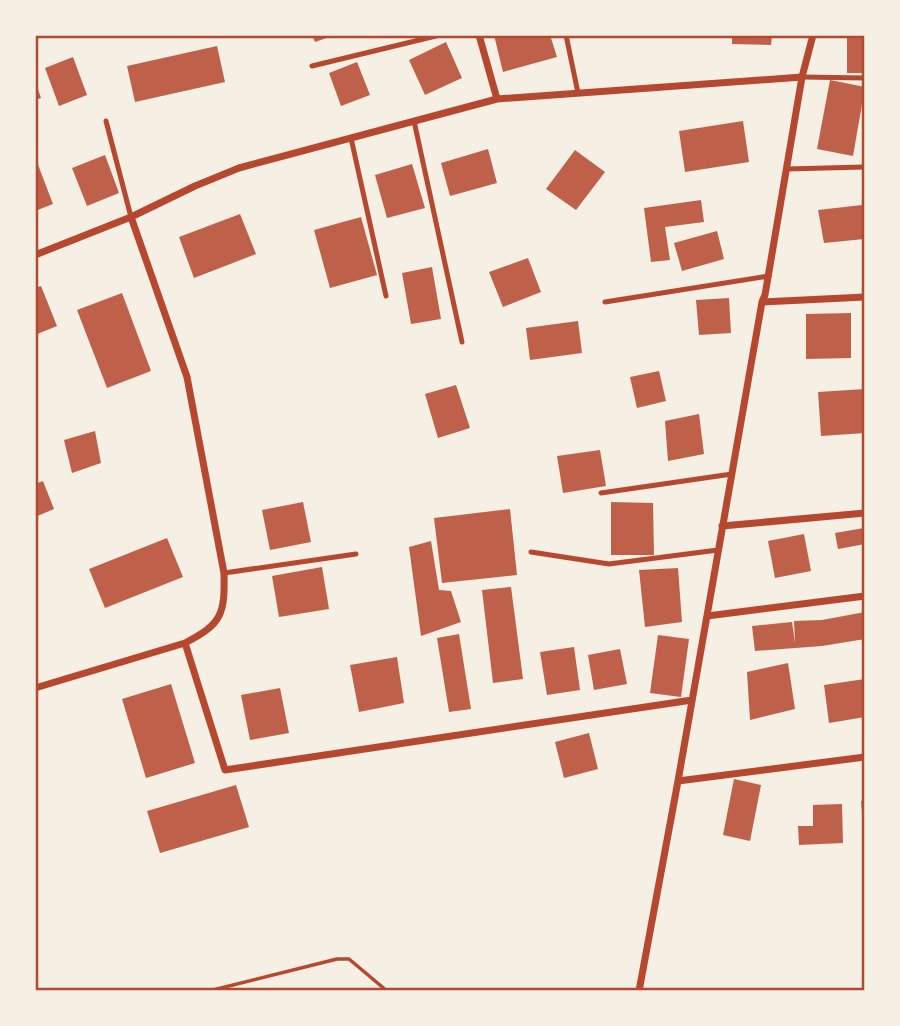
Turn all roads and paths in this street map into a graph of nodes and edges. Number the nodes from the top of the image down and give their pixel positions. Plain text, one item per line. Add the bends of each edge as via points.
1 (440, 35) edge
2 (480, 35) edge
3 (566, 35) edge
4 (813, 35) edge
5 (312, 66) dead end
6 (802, 77) junction
7 (865, 78) edge
8 (578, 93) junction
9 (497, 99) junction
10 (106, 121) dead end
11 (414, 121) junction
12 (351, 138) junction
13 (864, 167) edge
14 (787, 169) junction
15 (131, 218) junction
16 (35, 255) edge
17 (769, 276) junction
18 (386, 296) dead end
19 (865, 297) edge
20 (605, 302) dead end
21 (762, 302) junction
22 (462, 342) dead end
23 (732, 474) junction
24 (601, 493) dead end
25 (865, 513) edge
26 (722, 526) junction
27 (718, 550) junction
28 (531, 552) dead end
29 (356, 554) dead end
30 (224, 573) junction
31 (865, 596) edge
32 (707, 616) junction
33 (184, 643) junction
34 (35, 688) edge
35 (692, 700) junction
36 (865, 757) edge
37 (678, 781) junction
38 (209, 991) edge
39 (387, 991) edge
40 (639, 991) edge

1 - 5 lane
2 - 9 street
3 - 8 lane
4 - 6 street
6 - 7 lane
6 - 8 street
6 - 14 street
8 - 9 street
9 - 11 street
10 - 15 lane
11 - 12 street
11 - 22 lane
12 - 15 street via 239,168
12 - 18 lane
13 - 14 lane
14 - 17 street
15 - 16 street
15 - 30 street via 187,377
17 - 20 lane
17 - 21 street
19 - 21 street
21 - 23 street
23 - 24 lane
23 - 26 street
25 - 26 street
26 - 27 street
27 - 28 lane via 609,564
27 - 32 street
29 - 30 lane
30 - 33 street via 221,615
31 - 32 street
32 - 35 street
33 - 34 street
33 - 35 street via 225,770
35 - 37 street
36 - 37 street
37 - 40 street
38 - 39 path via 349,959

